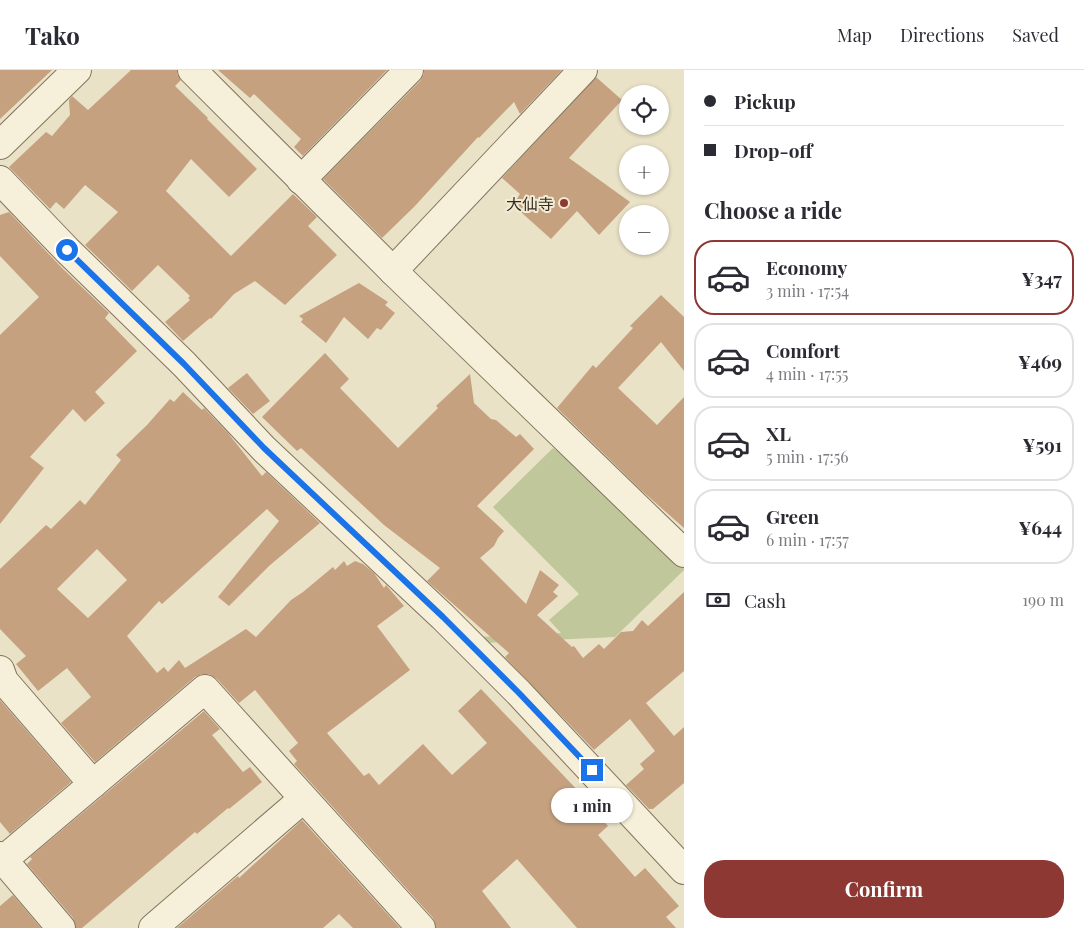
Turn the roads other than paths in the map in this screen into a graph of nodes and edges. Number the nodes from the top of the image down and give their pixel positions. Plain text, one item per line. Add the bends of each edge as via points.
1 (77, 70) edge
2 (192, 70) edge
3 (409, 70) edge
4 (583, 70) edge
5 (0, 145) edge
6 (0, 180) edge
7 (300, 180) junction
8 (393, 271) junction
9 (684, 553) edge
10 (1, 679) edge
11 (93, 784) junction
12 (303, 799) junction
13 (1, 858) edge
14 (684, 870) edge
15 (60, 928) edge
16 (153, 928) edge
17 (421, 928) edge

1 - 5 street
2 - 7 street
3 - 7 street
4 - 8 street
6 - 14 street via 264,448 519,693
7 - 8 street
8 - 9 street
10 - 11 street
11 - 12 street via 205,689
11 - 13 street
12 - 16 street
12 - 17 street
13 - 15 street

